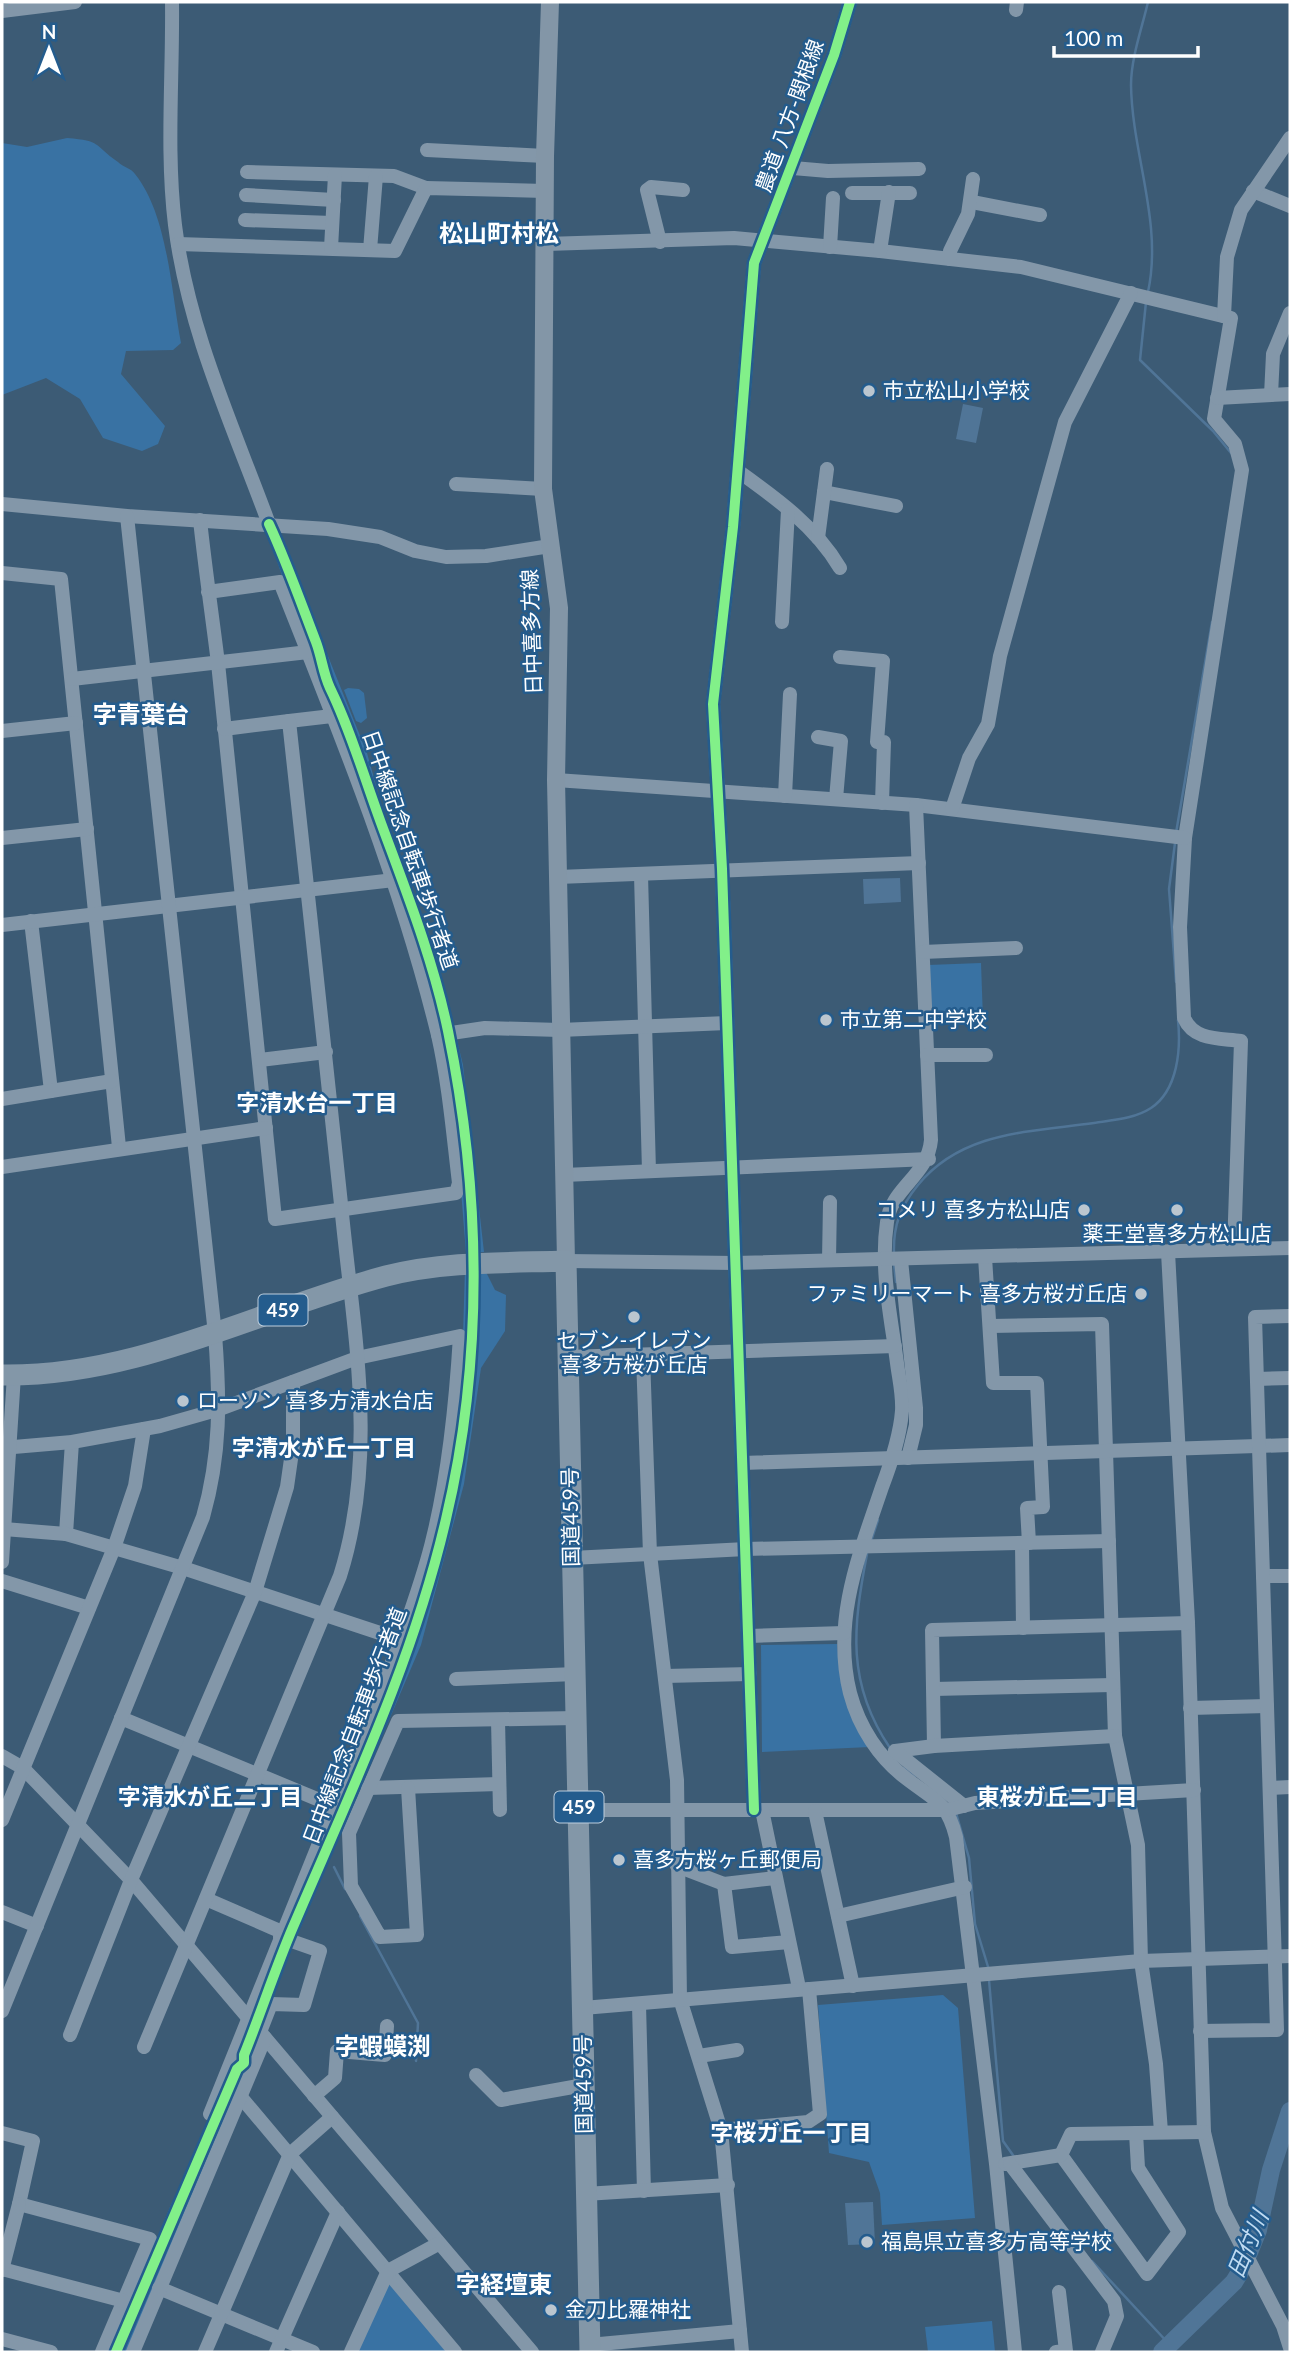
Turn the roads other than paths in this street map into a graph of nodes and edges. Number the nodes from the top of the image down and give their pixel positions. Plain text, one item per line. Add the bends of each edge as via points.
1 (75, 2) edge
2 (172, 2) edge
3 (550, 2) edge
4 (850, 2) edge
5 (2, 11) edge
6 (1290, 138) edge
7 (427, 150) dead end
8 (545, 156) junction
9 (793, 168) junction
10 (919, 169) dead end
11 (247, 172) dead end
12 (335, 174) junction
13 (376, 176) junction
14 (973, 179) dead end
15 (426, 188) junction
16 (683, 190) dead end
17 (545, 191) junction
18 (1253, 191) junction
19 (889, 192) junction
20 (852, 193) dead end
21 (910, 193) dead end
22 (246, 195) dead end
23 (833, 198) dead end
24 (334, 200) junction
25 (972, 202) junction
26 (1290, 206) edge
27 (1040, 215) dead end
28 (244, 219) dead end
29 (332, 223) junction
30 (761, 241) junction
31 (660, 242) junction
32 (178, 244) junction
33 (547, 244) junction
34 (830, 247) junction
35 (331, 248) junction
36 (370, 250) junction
37 (880, 251) junction
38 (950, 259) junction
39 (1131, 293) junction
40 (1290, 313) edge
41 (1224, 316) junction
42 (1290, 394) edge
43 (1271, 395) junction
44 (1217, 398) junction
45 (827, 469) dead end
46 (738, 471) junction
47 (456, 484) dead end
48 (543, 488) junction
49 (824, 492) junction
50 (2, 503) edge
51 (897, 506) dead end
52 (788, 510) junction
53 (127, 516) junction
54 (200, 520) junction
55 (269, 524) junction
56 (818, 538) junction
57 (550, 546) junction
58 (841, 568) dead end
59 (2, 573) edge
60 (208, 592) junction
61 (782, 622) dead end
62 (308, 652) junction
63 (840, 657) dead end
64 (218, 663) junction
65 (144, 671) junction
66 (72, 679) junction
67 (790, 694) dead end
68 (332, 716) junction
69 (289, 721) junction
70 (76, 723) junction
71 (224, 729) junction
72 (2, 732) edge
73 (818, 737) dead end
74 (556, 780) junction
75 (717, 791) junction
76 (785, 796) junction
77 (836, 799) junction
78 (881, 803) junction
79 (916, 805) junction
80 (952, 809) junction
81 (87, 829) junction
82 (2, 838) edge
83 (1185, 838) junction
84 (919, 863) junction
85 (723, 869) junction
86 (640, 875) junction
87 (558, 877) junction
88 (394, 880) junction
89 (307, 892) junction
90 (241, 899) junction
91 (168, 907) junction
92 (96, 914) junction
93 (31, 921) junction
94 (2, 925) edge
95 (1016, 948) dead end
96 (923, 952) junction
97 (727, 1023) junction
98 (646, 1026) junction
99 (560, 1030) junction
100 (438, 1035) junction
101 (326, 1052) junction
102 (927, 1055) junction
103 (986, 1055) dead end
104 (260, 1060) junction
105 (112, 1082) junction
106 (51, 1091) junction
107 (2, 1099) edge
108 (266, 1128) junction
109 (192, 1136) junction
110 (119, 1147) junction
111 (929, 1159) junction
112 (2, 1167) edge
113 (731, 1167) junction
114 (649, 1171) junction
115 (564, 1175) junction
116 (830, 1202) dead end
117 (341, 1210) junction
118 (1290, 1248) edge
119 (1234, 1250) junction
120 (1168, 1252) junction
121 (985, 1257) junction
122 (884, 1258) junction
123 (901, 1259) junction
124 (566, 1261) junction
125 (829, 1261) junction
126 (736, 1263) junction
127 (350, 1286) junction
128 (1290, 1316) edge
129 (991, 1326) junction
130 (215, 1334) junction
131 (895, 1346) junction
132 (739, 1352) junction
133 (567, 1357) junction
134 (643, 1357) junction
135 (357, 1358) junction
136 (8, 1375) edge
137 (1290, 1378) edge
138 (1257, 1380) junction
139 (293, 1382) junction
140 (220, 1409) junction
141 (144, 1429) junction
142 (72, 1442) junction
143 (1290, 1445) edge
144 (1259, 1446) junction
145 (5, 1448) edge
146 (1181, 1449) junction
147 (1106, 1451) junction
148 (1041, 1452) junction
149 (892, 1458) junction
150 (908, 1458) junction
151 (743, 1463) junction
152 (4, 1520) edge
153 (66, 1534) junction
154 (1110, 1541) junction
155 (1025, 1544) junction
156 (114, 1548) junction
157 (861, 1548) junction
158 (746, 1549) junction
159 (650, 1554) junction
160 (572, 1559) junction
161 (2, 1562) edge
162 (183, 1568) junction
163 (1263, 1576) junction
164 (1290, 1576) edge
165 (2, 1581) edge
166 (255, 1592) junction
167 (89, 1608) junction
168 (324, 1615) junction
169 (1188, 1623) junction
170 (1112, 1627) junction
171 (1023, 1628) junction
172 (844, 1633) junction
173 (749, 1636) junction
174 (401, 1640) junction
175 (575, 1674) junction
176 (750, 1674) junction
177 (665, 1676) junction
178 (456, 1679) dead end
179 (1112, 1685) junction
180 (934, 1689) junction
181 (1267, 1706) junction
182 (1190, 1709) junction
183 (121, 1718) junction
184 (576, 1718) junction
185 (498, 1720) junction
186 (1115, 1736) junction
187 (934, 1746) junction
188 (188, 1747) junction
189 (2, 1756) edge
190 (23, 1768) junction
191 (257, 1775) junction
192 (499, 1784) junction
193 (1290, 1787) edge
194 (368, 1788) junction
195 (408, 1788) junction
196 (1270, 1788) junction
197 (1194, 1790) junction
198 (1128, 1794) junction
199 (334, 1806) junction
200 (964, 1806) junction
201 (500, 1810) dead end
202 (579, 1810) junction
203 (678, 1810) junction
204 (758, 1810) junction
205 (947, 1810) junction
206 (815, 1811) junction
207 (2, 1820) edge
208 (79, 1823) junction
209 (677, 1866) junction
210 (775, 1878) junction
211 (131, 1880) junction
212 (724, 1884) junction
213 (965, 1887) junction
214 (206, 1899) junction
215 (2, 1912) edge
216 (838, 1916) junction
217 (37, 1926) junction
218 (281, 1935) junction
219 (789, 1941) junction
220 (187, 1946) junction
221 (1283, 1956) edge
222 (1199, 1959) junction
223 (1141, 1961) junction
224 (974, 1978) junction
225 (853, 1986) junction
226 (804, 1989) junction
227 (680, 1999) junction
228 (639, 2005) junction
229 (583, 2008) junction
230 (2, 2011) edge
231 (249, 2019) junction
232 (387, 2026) dead end
233 (1200, 2031) junction
234 (70, 2035) dead end
235 (262, 2035) junction
236 (144, 2047) dead end
237 (737, 2050) dead end
238 (699, 2056) junction
239 (477, 2075) dead end
240 (583, 2085) junction
241 (240, 2096) junction
242 (314, 2096) junction
243 (210, 2114) dead end
244 (332, 2117) junction
245 (721, 2130) junction
246 (1161, 2132) junction
247 (1204, 2132) junction
248 (2, 2133) edge
249 (1136, 2133) junction
250 (290, 2154) junction
251 (1061, 2155) junction
252 (1003, 2164) junction
253 (728, 2185) junction
254 (644, 2190) junction
255 (585, 2194) junction
256 (19, 2204) junction
257 (338, 2212) junction
258 (438, 2244) junction
259 (2, 2269) edge
260 (388, 2271) junction
261 (159, 2288) junction
262 (1059, 2292) dead end
263 (124, 2301) junction
264 (220, 2314) junction
265 (740, 2331) junction
266 (2, 2339) edge
267 (279, 2346) edge
268 (589, 2348) edge
269 (1290, 2348) edge
270 (51, 2352) edge
271 (102, 2352) edge
272 (133, 2352) edge
273 (205, 2352) edge
274 (313, 2352) edge
275 (351, 2352) edge
276 (455, 2352) edge
277 (532, 2352) edge
278 (742, 2352) edge
279 (1015, 2352) edge
280 (1056, 2352) edge
281 (1102, 2352) edge

1 - 5 street
2 - 32 street via 171,175
3 - 8 main road, 日中喜多方線
4 - 9 street, 農道 八方-関根線
6 - 18 street
7 - 8 street
8 - 17 main road, 日中喜多方線
9 - 10 street
9 - 30 street, 農道 八方-関根線
11 - 12 street
12 - 13 street
12 - 24 street
13 - 15 street via 406,178
13 - 36 street
14 - 25 street
15 - 17 street
15 - 36 street via 395,251
16 - 31 street via 647,190
17 - 33 main road, 日中喜多方線
18 - 26 street
18 - 41 street via 1241,210 1227,257
19 - 20 street
19 - 21 street
19 - 37 street
22 - 24 street
23 - 34 street
24 - 29 street
25 - 27 street
25 - 38 street
28 - 29 street
29 - 35 street
30 - 31 street
30 - 34 street
30 - 46 street, 農道 八方-関根線 via 754,263
31 - 33 street
32 - 35 street
32 - 55 street via 195,324
33 - 48 main road, 日中喜多方線
34 - 37 street
35 - 36 street
37 - 38 street
38 - 39 street via 1021,267
39 - 41 street
39 - 80 street via 1065,422 1000,656 988,724 969,758
40 - 43 street via 1273,354
41 - 44 street via 1231,322
42 - 43 street
43 - 44 street
44 - 83 street via 1213,419 1235,444 1242,470
45 - 49 street
46 - 52 street
46 - 75 street, 農道 八方-関根線 via 713,704
47 - 48 street
48 - 57 main road, 日中喜多方線
49 - 51 street
49 - 56 street
50 - 53 street
52 - 56 street
52 - 61 street
53 - 54 street
53 - 65 street
54 - 55 street
54 - 60 street
55 - 57 street via 380,537 446,557
56 - 58 street
57 - 74 main road, 日中喜多方線 via 559,608
59 - 66 street via 61,579
60 - 62 street via 280,582
60 - 64 street
62 - 64 street
62 - 68 street
63 - 78 street via 883,661 877,741 884,743
64 - 65 street
64 - 71 street
65 - 66 street
65 - 91 street
66 - 70 street
67 - 76 street
68 - 69 street
68 - 88 street
69 - 71 street
69 - 89 street
70 - 72 street
70 - 81 street
71 - 90 street
73 - 77 street via 841,741
74 - 75 street
74 - 87 main road, 日中喜多方線
75 - 76 street
75 - 85 street, 農道 八方-関根線
76 - 77 street
77 - 78 street
78 - 79 street
79 - 80 street
79 - 84 street
80 - 83 street
81 - 82 street
81 - 92 street
83 - 119 street via 1180,927 1184,1018 1194,1033 1241,1041
84 - 85 street
84 - 96 street
85 - 86 street
85 - 97 street, 農道 八方-関根線
86 - 87 street
86 - 98 street
87 - 99 main road, 日中喜多方線
88 - 89 street
88 - 100 street
89 - 90 street
89 - 101 street
90 - 91 street
90 - 104 street
91 - 92 street
91 - 109 street
92 - 93 street
92 - 105 street
93 - 94 street
93 - 106 street
95 - 96 street
96 - 102 street
97 - 98 street
97 - 113 street, 農道 八方-関根線
98 - 99 street
98 - 114 street
99 - 100 street via 485,1028
99 - 115 main road, 日中喜多方線
100 - 117 street via 449,1090 459,1183 456,1193
101 - 104 street
101 - 117 street
102 - 103 street
102 - 111 street
104 - 108 street
105 - 106 street
105 - 110 street
106 - 107 street
108 - 109 street
108 - 117 street via 275,1219
109 - 110 street
109 - 130 street
110 - 112 street
111 - 113 street
111 - 122 street via 888,1214
113 - 114 street
113 - 126 street, 農道 八方-関根線
114 - 115 street
115 - 124 main road, 日中喜多方線
116 - 125 street
117 - 127 street
118 - 119 street
119 - 120 street
120 - 121 street
120 - 146 street
121 - 123 street
121 - 129 street
122 - 123 street
122 - 125 street
122 - 131 street
123 - 150 street via 916,1408
124 - 126 street
124 - 127 highway, 459 via 430,1268
124 - 133 highway, 国道459号 / 459
125 - 126 street
126 - 132 street, 農道 八方-関根線
127 - 130 highway, 459
127 - 135 street
128 - 138 street via 1255,1317
129 - 147 street via 1102,1324
129 - 148 street via 993,1383 1037,1383
130 - 136 highway, 459 via 91,1368
130 - 140 street
131 - 132 street
131 - 149 street via 902,1411
132 - 134 street
132 - 151 street, 農道 八方-関根線
133 - 134 street
133 - 160 highway, 国道459号 / 459
134 - 159 street
135 - 139 street
135 - 168 street via 362,1439 359,1494 348,1548
135 - 174 street via 460,1336 448,1460 433,1538
136 - 145 street
137 - 138 street
138 - 144 street
139 - 140 street
139 - 166 street via 293,1445 286,1487
140 - 141 street
140 - 162 street via 209,1495
141 - 142 street
141 - 156 street via 135,1486
142 - 145 street
142 - 153 street
143 - 144 street
144 - 146 street
144 - 163 street
145 - 152 street
146 - 147 street
146 - 169 street
147 - 148 street
147 - 154 street
148 - 150 street
148 - 155 street via 1043,1507 1027,1508
149 - 150 street
149 - 151 street
149 - 157 street
151 - 158 street, 農道 八方-関根線
152 - 153 street
152 - 161 street
153 - 156 street
154 - 155 street
154 - 170 street
155 - 157 street
155 - 171 street
156 - 162 street
156 - 167 street
157 - 158 street
157 - 172 street via 846,1602
158 - 159 street
158 - 173 street, 農道 八方-関根線
159 - 160 street
159 - 177 street
160 - 175 highway, 国道459号 / 459
162 - 166 street
162 - 183 street
163 - 164 street
163 - 181 street
165 - 167 street
166 - 168 street
166 - 188 street
167 - 190 street
168 - 174 street
168 - 191 street
169 - 170 street
169 - 182 street
170 - 171 street
170 - 179 street
171 - 180 street via 932,1630
172 - 173 street
172 - 205 street via 850,1692 869,1737 890,1764
173 - 176 street, 農道 八方-関根線
174 - 199 street
175 - 178 street
175 - 184 highway, 国道459号 / 459
176 - 177 street
176 - 204 street, 農道 八方-関根線
177 - 203 street
179 - 180 street
179 - 186 street
180 - 187 street
181 - 182 street
181 - 196 street
182 - 197 street
183 - 188 street
183 - 208 street
184 - 185 street
184 - 202 highway, 国道459号 / 459
185 - 192 street
185 - 194 street via 398,1721
186 - 187 street
186 - 198 street
187 - 200 street via 895,1751
188 - 191 street
188 - 211 street
189 - 190 street
190 - 207 street
190 - 208 street
191 - 199 street
191 - 214 street
192 - 195 street
192 - 201 street
193 - 196 street
194 - 195 street
194 - 195 street via 349,1833 351,1886 380,1937 417,1935
196 - 221 street
197 - 198 street
197 - 222 street
198 - 200 street
198 - 223 street via 1138,1845
199 - 218 street
200 - 205 street
202 - 203 street
202 - 229 highway, 国道459号 / 459
203 - 204 street
203 - 209 street
204 - 206 street
204 - 210 street, 農道 八方-関根線
205 - 206 street
205 - 213 street via 957,1837
206 - 216 street
208 - 211 street
208 - 217 street
209 - 212 street
209 - 227 street
210 - 212 street
210 - 219 street, 農道 八方-関根線
211 - 220 street
211 - 234 street
212 - 219 street via 732,1947
213 - 216 street
213 - 224 street
214 - 218 street
214 - 220 street
215 - 217 street
216 - 225 street
217 - 230 street
218 - 231 street
218 - 235 street via 320,1951 304,2005 271,2004
219 - 226 street, 農道 八方-関根線
220 - 231 street
220 - 236 street
221 - 222 street
221 - 233 street via 1277,2030
222 - 223 street
222 - 233 street
223 - 224 street
223 - 246 street
224 - 225 street
224 - 252 street
225 - 226 street
226 - 227 street
226 - 245 street, 農道 八方-関根線 via 820,2114 808,2122
227 - 228 street
227 - 238 street
228 - 229 street
228 - 254 street
229 - 240 highway, 国道459号 / 459
231 - 235 street
231 - 243 street
232 - 242 street via 385,2055 337,2051 335,2078
233 - 247 street
235 - 241 street
235 - 242 street
237 - 238 street
238 - 245 street
239 - 240 street via 501,2100
240 - 255 highway, 国道459号 / 459
241 - 250 street
241 - 261 street
242 - 244 street
244 - 250 street
244 - 258 street
245 - 253 street
246 - 247 street
246 - 249 street
247 - 269 street via 1222,2208
248 - 256 street via 33,2141
249 - 251 street via 1071,2134
249 - 251 street via 1138,2168 1179,2232 1147,2274
250 - 257 street
250 - 264 street
251 - 252 street
252 - 279 street
252 - 281 street via 1114,2301 1117,2316
253 - 254 street
253 - 265 street
254 - 255 street
255 - 268 highway, 国道459号 / 459
256 - 259 street
256 - 263 street via 150,2239
257 - 260 street
257 - 267 street
258 - 260 street
258 - 277 street
259 - 263 street
260 - 275 street
260 - 276 street
261 - 264 street
261 - 272 street
262 - 280 street via 1066,2351
263 - 271 street
264 - 267 street
264 - 273 street
265 - 268 street
265 - 278 street
266 - 270 street
267 - 274 street

